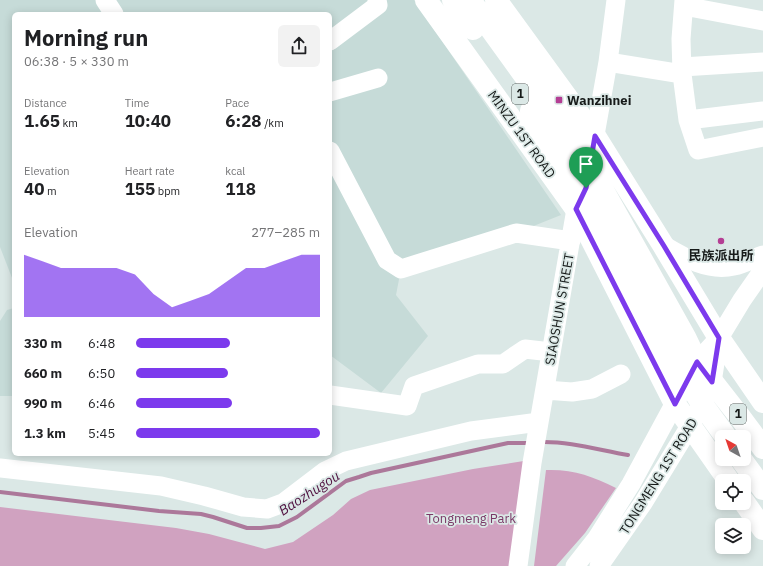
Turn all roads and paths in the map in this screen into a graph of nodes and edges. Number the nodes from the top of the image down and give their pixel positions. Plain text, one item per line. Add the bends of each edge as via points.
1 (105, 0) edge
2 (377, 0) edge
3 (426, 0) edge
4 (453, 0) edge
5 (470, 0) edge
6 (496, 0) edge
7 (616, 0) edge
8 (684, 3) edge
9 (739, 8) edge
10 (113, 12) edge
11 (763, 21) edge
12 (332, 40) edge
13 (608, 62) junction
14 (763, 62) edge
15 (682, 71) junction
16 (378, 78) dead end
17 (332, 91) edge
18 (763, 111) edge
19 (688, 120) junction
20 (595, 136) junction
21 (763, 137) edge
22 (332, 155) edge
23 (589, 165) junction
24 (586, 188) junction
25 (576, 209) junction
26 (571, 241) junction
27 (664, 246) junction
28 (763, 254) edge
29 (763, 270) edge
30 (719, 338) junction
31 (552, 352) junction
32 (697, 362) junction
33 (621, 374) dead end
34 (688, 382) junction
35 (712, 382) junction
36 (544, 390) junction
37 (332, 395) edge
38 (763, 402) edge
39 (675, 404) junction
40 (702, 404) junction
41 (690, 426) junction
42 (538, 427) junction
43 (721, 430) edge
44 (763, 448) edge
45 (747, 466) edge
46 (0, 468) edge
47 (724, 474) edge
48 (763, 489) edge
49 (750, 510) edge
50 (763, 528) edge
51 (518, 566) edge
52 (575, 566) edge
53 (598, 566) edge

1 - 10 street
2 - 12 street via 378,5
3 - 25 main road, MINZU 1ST ROAD / 1
4 - 24 main road, MINZU 1ST ROAD / 1
5 - 23 main road, 1
6 - 20 main road, 1
7 - 13 street, SIAOSHUN STREET
8 - 9 street
8 - 15 street
9 - 11 street
13 - 15 street
13 - 20 street, SIAOSHUN STREET
14 - 15 street
15 - 19 street
16 - 17 street
18 - 19 street
19 - 21 street via 698,150
20 - 23 street, SIAOSHUN STREET
20 - 27 main road, 1
22 - 26 street via 387,260 401,269 516,233
23 - 24 street, SIAOSHUN STREET
23 - 32 main road, 1
24 - 25 street, SIAOSHUN STREET
24 - 34 main road, MINZU 1ST ROAD / 1 via 661,335
25 - 26 street, SIAOSHUN STREET
25 - 39 main road, MINZU 1ST ROAD / 1
26 - 31 street, SIAOSHUN STREET
27 - 28 street via 684,258 708,267 734,266
27 - 30 main road, 1
29 - 30 street
30 - 32 street, TONGMENG 1ST ROAD
30 - 35 street, TONGMENG 1ST ROAD
30 - 38 main road, 1
31 - 36 street, SIAOSHUN STREET
31 - 37 street via 525,349 503,364 478,364 414,386 407,406
32 - 34 street, TONGMENG 1ST ROAD
32 - 35 main road, 1
33 - 36 street via 592,389 572,392
34 - 39 street, TONGMENG 1ST ROAD
34 - 40 main road, MINZU 1ST ROAD / 1
35 - 40 street, TONGMENG 1ST ROAD
35 - 44 main road, 1
36 - 42 street, SIAOSHUN STREET
39 - 41 main road, MINZU 1ST ROAD / 1
39 - 52 street, TONGMENG 1ST ROAD via 631,484 597,538
40 - 41 street, TONGMENG 1ST ROAD
40 - 43 main road, MINZU 1ST ROAD / 1
41 - 47 main road, MINZU 1ST ROAD / 1
41 - 53 street, TONGMENG 1ST ROAD via 643,503
42 - 46 street via 471,431 346,461 325,471 283,503 267,510 243,507 161,486
42 - 51 street, SIAOSHUN STREET
45 - 48 main road
49 - 50 main road

